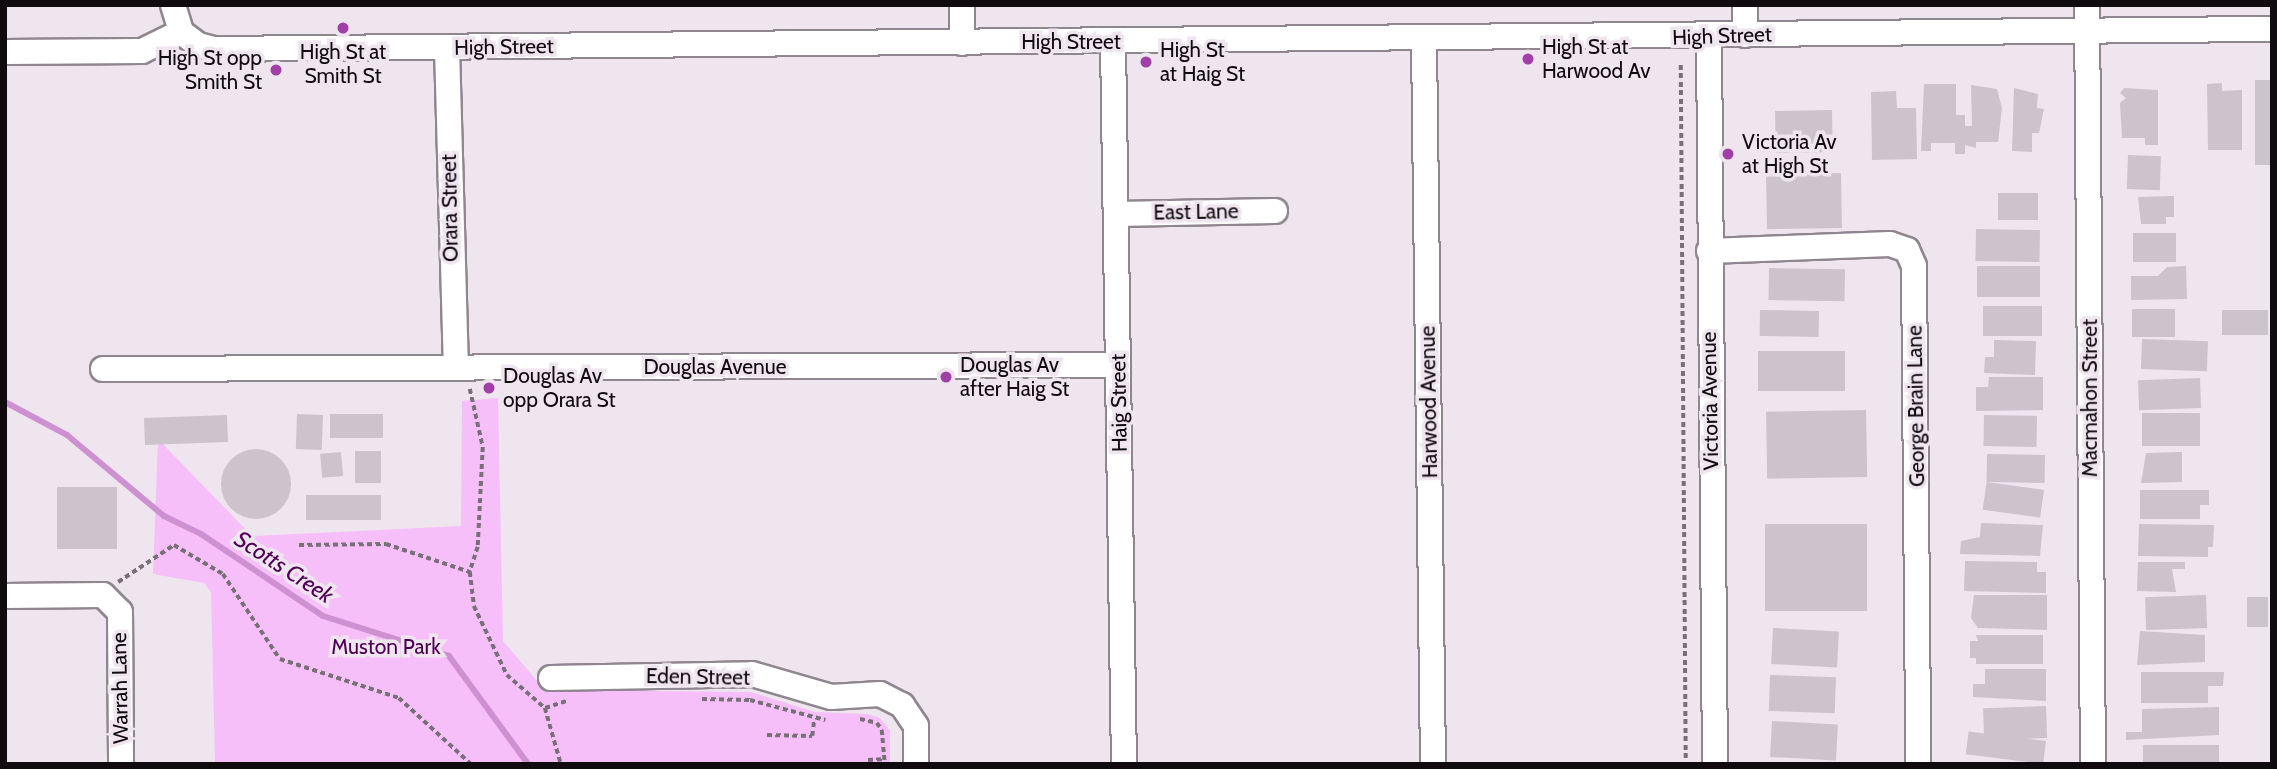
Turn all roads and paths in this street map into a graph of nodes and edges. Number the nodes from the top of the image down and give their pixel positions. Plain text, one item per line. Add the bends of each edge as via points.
1 (173, 5) edge
2 (961, 5) edge
3 (1745, 5) edge
4 (2087, 5) edge
5 (2272, 29) edge
6 (181, 32) junction
7 (2087, 32) junction
8 (1745, 35) junction
9 (1709, 37) junction
10 (1424, 40) junction
11 (1113, 42) junction
12 (962, 43) junction
13 (447, 48) junction
14 (5, 52) edge
15 (1681, 65) dead end
16 (1275, 211) dead end
17 (1116, 214) junction
18 (1709, 251) junction
19 (1118, 365) junction
20 (456, 367) junction
21 (103, 369) dead end
22 (299, 545) dead end
23 (470, 572) junction
24 (5, 596) edge
25 (111, 603) junction
26 (551, 678) dead end
27 (575, 697) dead end
28 (696, 699) dead end
29 (545, 708) junction
30 (814, 720) junction
31 (835, 720) dead end
32 (854, 720) dead end
33 (767, 735) dead end
34 (868, 760) dead end
35 (885, 762) edge
36 (558, 763) edge
37 (121, 764) edge
38 (471, 764) edge
39 (916, 764) edge
40 (1124, 764) edge
41 (1433, 764) edge
42 (1686, 764) edge
43 (1714, 764) edge
44 (1918, 764) edge
45 (2093, 764) edge

1 - 6 street
2 - 12 street
3 - 8 street
4 - 7 street, Macmahon Street
5 - 7 street, High Street
6 - 13 street, High Street via 198,45 214,49
6 - 14 street via 142,51
7 - 8 street, High Street
7 - 45 street, Macmahon Street
8 - 9 street, High Street
9 - 10 street, High Street
9 - 18 street, Victoria Avenue
10 - 11 street, High Street
10 - 41 street, Harwood Avenue
11 - 12 street, High Street
11 - 17 street, Haig Street
12 - 13 street, High Street
13 - 20 street, Orara Street
15 - 42 path
16 - 17 street, East Lane
17 - 19 street, Haig Street
18 - 43 street, Victoria Avenue
18 - 44 street, George Brain Lane via 1890,244 1907,250 1914,266
19 - 20 street, Douglas Avenue
19 - 40 street, Haig Street
20 - 21 street, Douglas Avenue
20 - 23 path via 475,397 474,415 483,447 478,547
22 - 23 path via 386,544
23 - 29 path via 474,606 507,675
24 - 25 street
25 - 37 street, Warrah Lane
25 - 38 path via 174,545 223,574 272,653 399,698
26 - 39 street, Eden Street via 752,674 831,697 880,694 902,705 916,726
27 - 29 path
28 - 30 path via 750,700
29 - 36 path via 556,737
30 - 31 path
30 - 33 path via 812,736
32 - 35 path via 877,723
34 - 35 path

